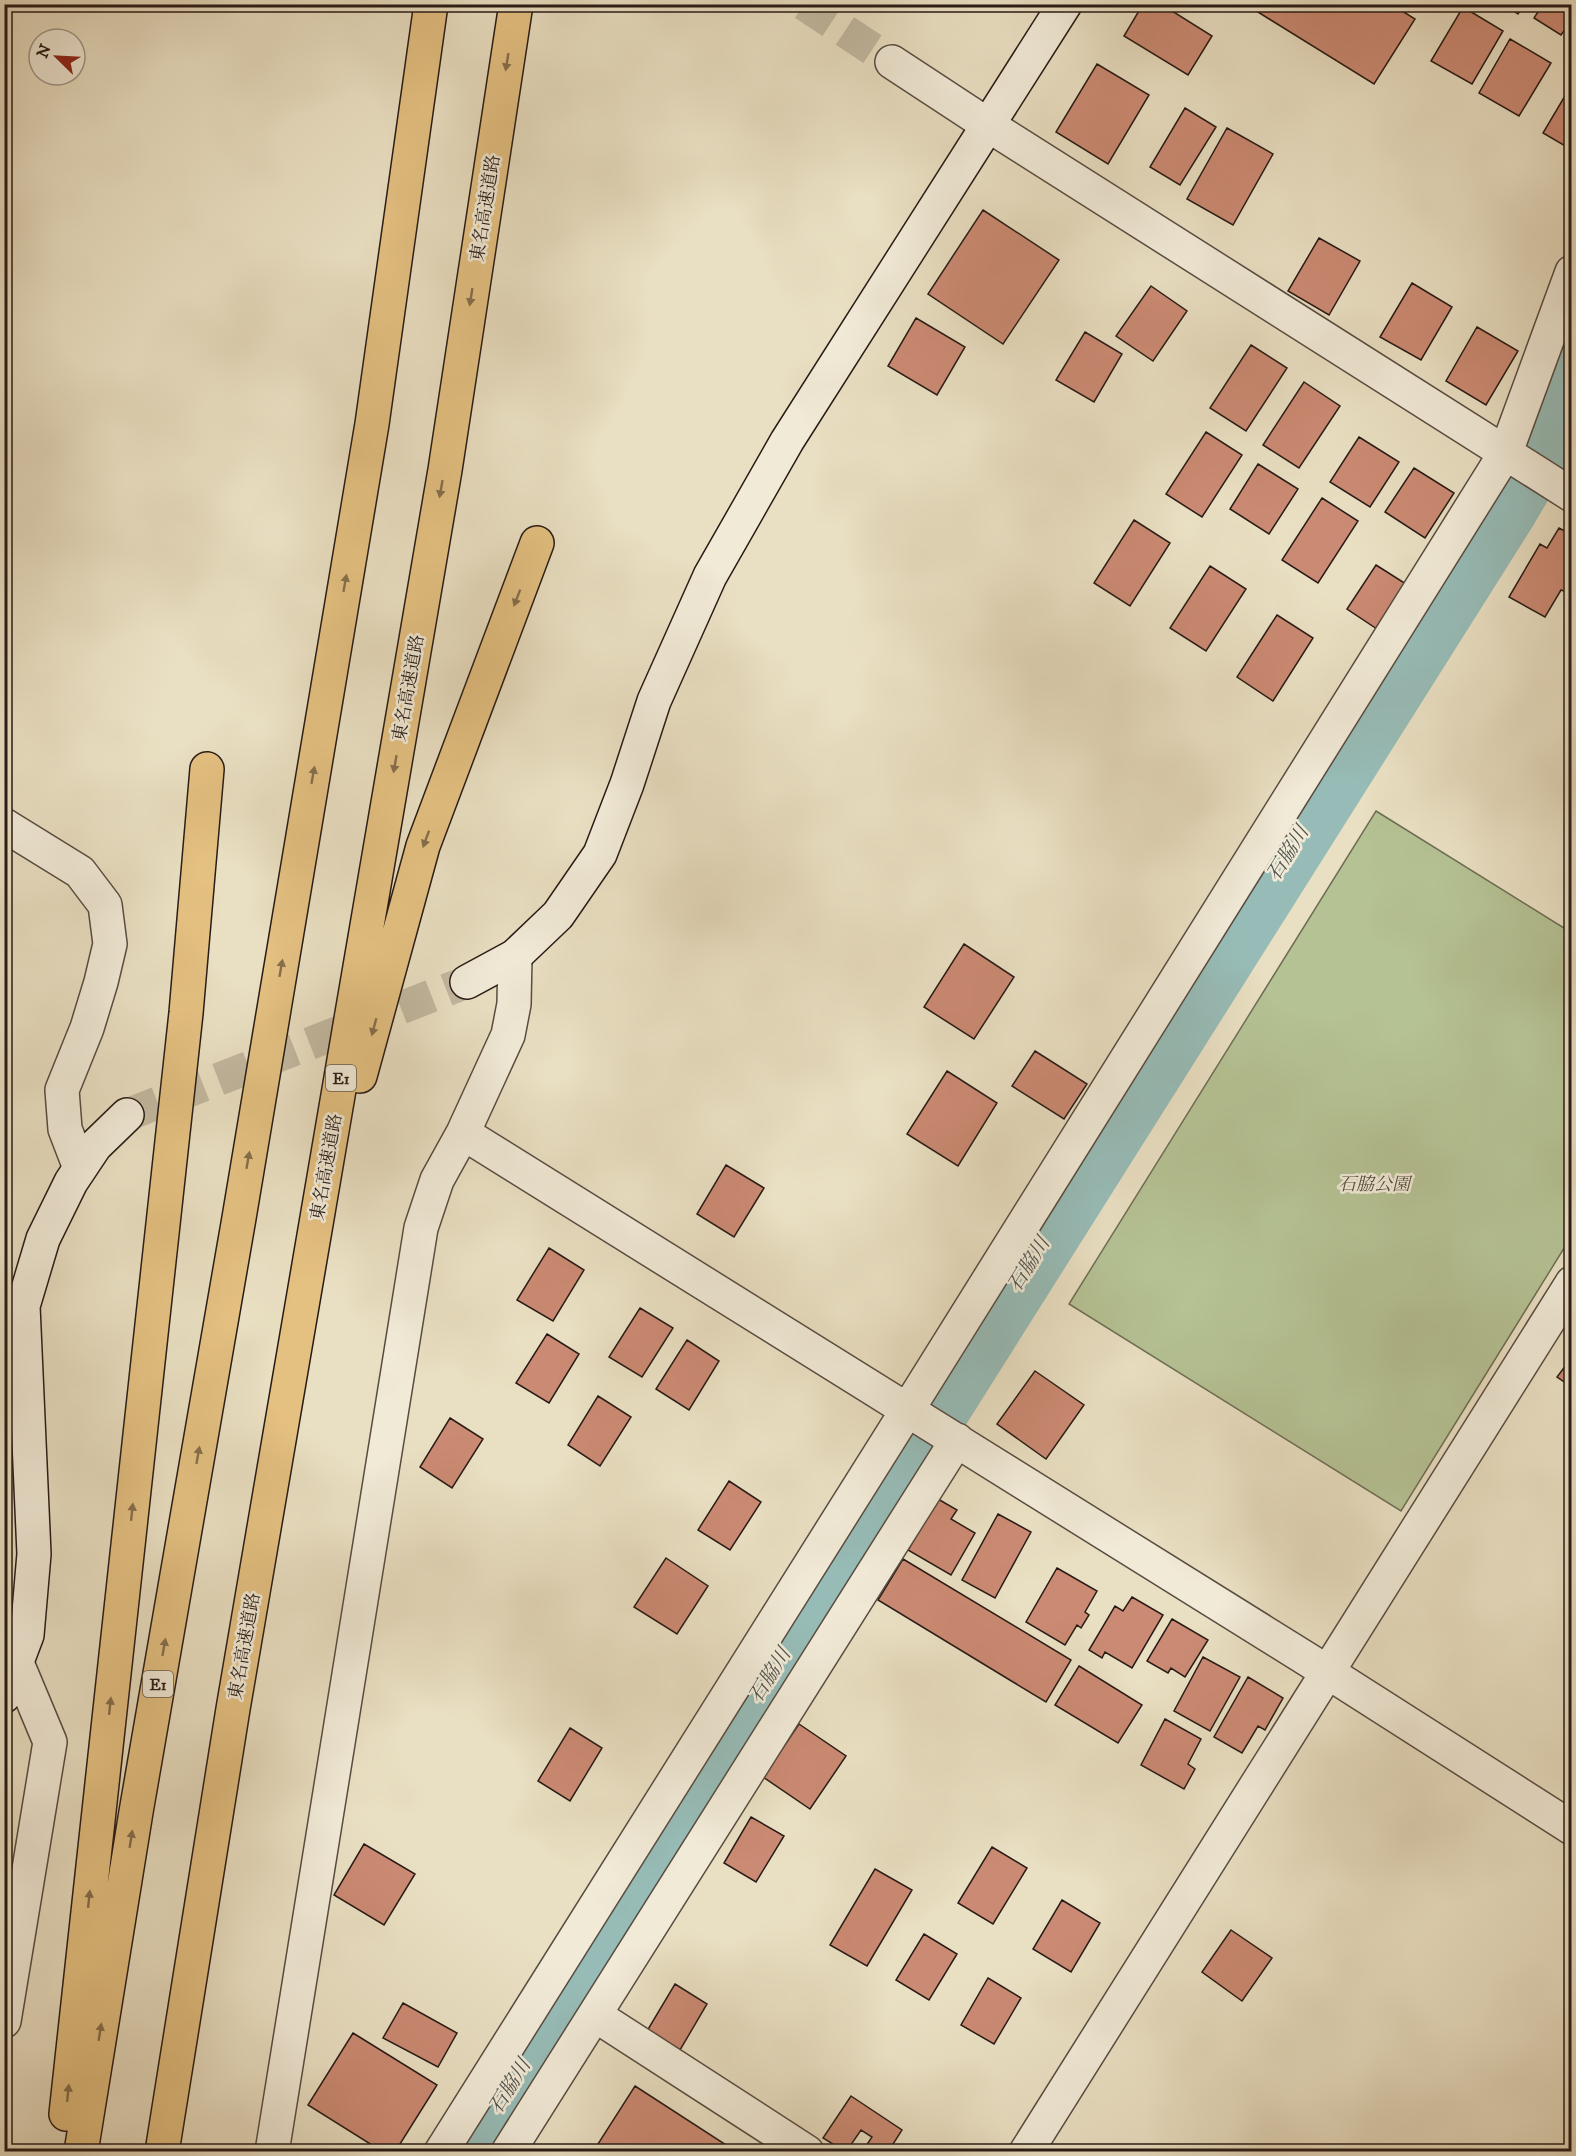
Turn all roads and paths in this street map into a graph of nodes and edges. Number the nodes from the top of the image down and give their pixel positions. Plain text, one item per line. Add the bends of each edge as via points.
1 (431, 4) edge
2 (516, 4) edge
3 (1065, 4) edge
4 (892, 62) tunnel mouth
5 (988, 125) junction
6 (1572, 272) edge
7 (1512, 456) junction
8 (1559, 487) edge
9 (537, 543) dead end
10 (207, 769) dead end
11 (4, 825) edge
12 (515, 956) junction
13 (467, 982) tunnel mouth
14 (127, 1115) tunnel mouth
15 (463, 1133) junction
16 (80, 1168) junction
17 (309, 1263) junction
18 (1572, 1283) edge
19 (908, 1409) junction
20 (957, 1440) junction
21 (17, 1663) junction
22 (1326, 1671) junction
23 (4, 1695) edge
24 (1572, 1828) edge
25 (595, 2015) junction
26 (4, 2021) edge
27 (62, 2151) edge
28 (81, 2151) edge
29 (162, 2151) edge
30 (272, 2151) edge
31 (441, 2151) edge
32 (508, 2151) edge
33 (807, 2151) edge
34 (1026, 2151) edge

28 -> 1 highway, E1 via 372,424
2 -> 17 highway, 東名高速道路 / E1 via 445,470
3 - 5 street
4 - 5 street
5 - 7 street
5 - 12 street via 787,441 710,576 654,701 600,854 558,915
6 - 7 street
7 - 8 street
7 - 19 street
9 -> 17 highway via 423,846
27 -> 10 highway via 185,1024
11 - 16 street via 80,872 105,904 110,944 102,982 62,1090 65,1129
12 - 13 street
12 - 15 street via 514,1004 508,1035
14 - 16 street via 95,1146
15 - 19 street
15 - 30 street via 437,1180 421,1228
16 - 21 street via 43,1239 23,1306 34,1554 27,1635
17 - 29 highway, 東名高速道路 / E1
18 - 22 street
19 - 20 street
19 - 31 street
20 - 22 street
20 - 25 street
21 - 23 street
21 - 26 street via 50,1742
22 - 24 street
22 - 34 street
25 - 32 street
25 - 33 street

